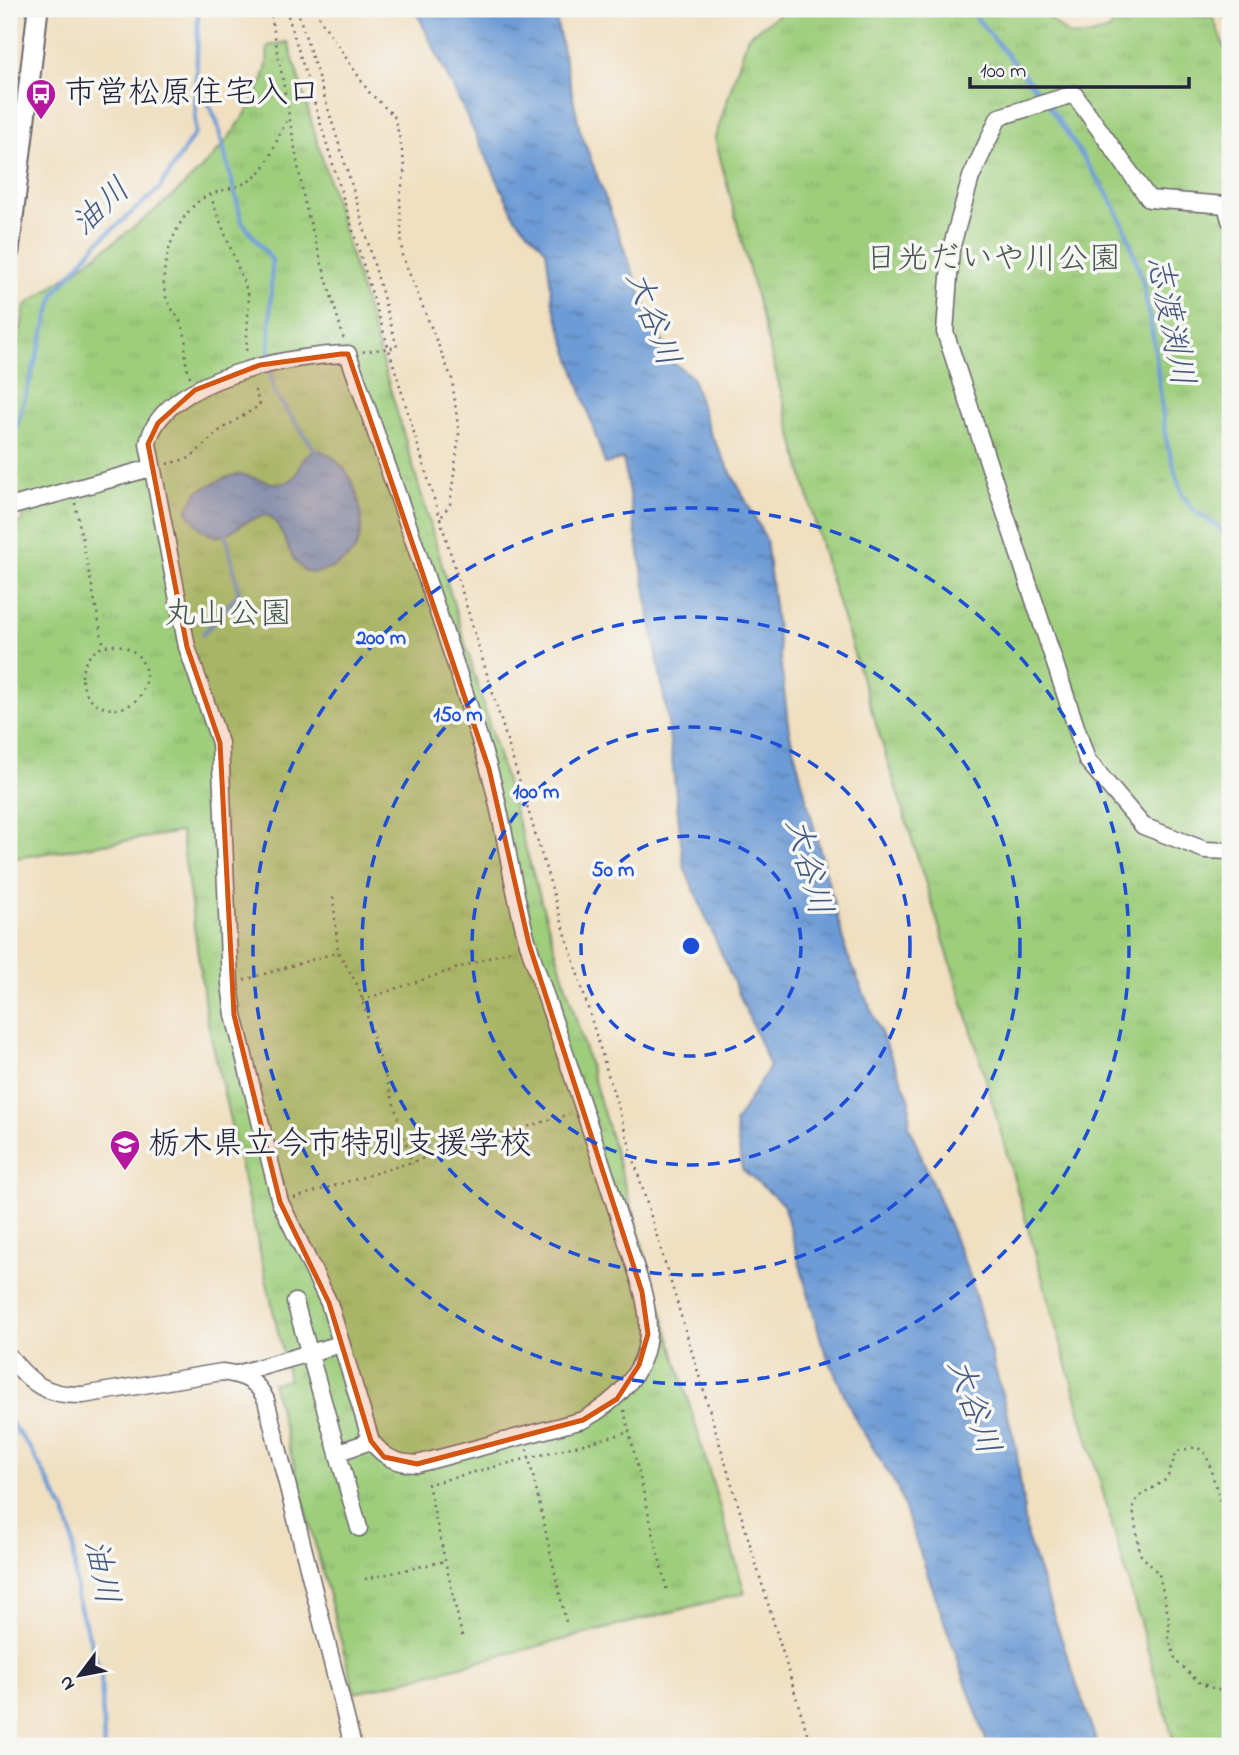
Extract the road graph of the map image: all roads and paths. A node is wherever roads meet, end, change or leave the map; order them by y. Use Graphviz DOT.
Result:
graph roads {
  1 [pos="38,9"];
  2 [pos="270,9"];
  3 [pos="286,9"];
  4 [pos="297,9"];
  5 [pos="317,9"];
  6 [pos="1048,9"];
  7 [pos="1054,14"];
  8 [pos="288,120"];
  9 [pos="210,195"];
  10 [pos="1230,220"];
  11 [pos="9,251"];
  12 [pos="391,348"];
  13 [pos="348,354"];
  14 [pos="262,365"];
  15 [pos="195,390"];
  16 [pos="150,461"];
  17 [pos="75,503"];
  18 [pos="9,507"];
  19 [pos="440,519"];
  20 [pos="104,647"];
  21 [pos="1230,851"];
  22 [pos="333,897"];
  23 [pos="528,944"];
  24 [pos="338,951"];
  25 [pos="230,984"];
  26 [pos="362,1000"];
  27 [pos="583,1110"];
  28 [pos="412,1164"];
  29 [pos="280,1202"];
  30 [pos="295,1302"];
  31 [pos="341,1343"];
  32 [pos="315,1351"];
  33 [pos="9,1356"];
  34 [pos="237,1374"];
  35 [pos="617,1399"];
  36 [pos="630,1432"];
  37 [pos="524,1436"];
  38 [pos="371,1441"];
  39 [pos="339,1452"];
  40 [pos="530,1458"];
  41 [pos="359,1528"];
  42 [pos="1230,1534"];
  43 [pos="445,1560"];
  44 [pos="365,1579"];
  45 [pos="667,1591"];
  46 [pos="566,1622"];
  47 [pos="462,1636"];
  48 [pos="1230,1688"];
  49 [pos="353,1746"];
  50 [pos="811,1746"];
  1 -- 11 [label="main road"];
  2 -- 8 [label="path"];
  3 -- 12 [label="path"];
  4 -- 12 [label="path"];
  5 -- 19 [label="path"];
  6 -- 7 [label="path"];
  8 -- 9 [label="path"];
  8 -- 13 [label="path"];
  9 -- 14 [label="path"];
  9 -- 15 [label="path"];
  10 -- 21 [label="street"];
  12 -- 13 [label="path"];
  12 -- 19 [label="path"];
  13 -- 14 [label="street"];
  13 -- 23 [label="street"];
  14 -- 15 [label="street"];
  14 -- 16 [label="path"];
  15 -- 16 [label="street"];
  16 -- 18 [label="street"];
  16 -- 25 [label="street"];
  17 -- 20 [label="path"];
  19 -- 50 [label="path"];
  20 -- 20 [label="path"];
  22 -- 24 [label="path"];
  23 -- 26 [label="path"];
  23 -- 27 [label="street"];
  24 -- 25 [label="path"];
  24 -- 26 [label="path"];
  25 -- 29 [label="street"];
  26 -- 28 [label="path"];
  27 -- 28 [label="path"];
  27 -- 35 [label="street"];
  28 -- 29 [label="path"];
  29 -- 31 [label="street"];
  30 -- 32 [label="street"];
  31 -- 32 [label="street"];
  31 -- 38 [label="street"];
  32 -- 34 [label="street"];
  32 -- 39 [label="street"];
  33 -- 34 [label="street"];
  34 -- 49 [label="street"];
  35 -- 36 [label="path"];
  35 -- 37 [label="street"];
  36 -- 40 [label="path"];
  36 -- 45 [label="path"];
  37 -- 38 [label="street"];
  37 -- 40 [label="path"];
  38 -- 39 [label="street"];
  39 -- 41 [label="street"];
  40 -- 43 [label="path"];
  40 -- 46 [label="path"];
  42 -- 48 [label="path"];
  43 -- 44 [label="path"];
  43 -- 47 [label="path"];
}
